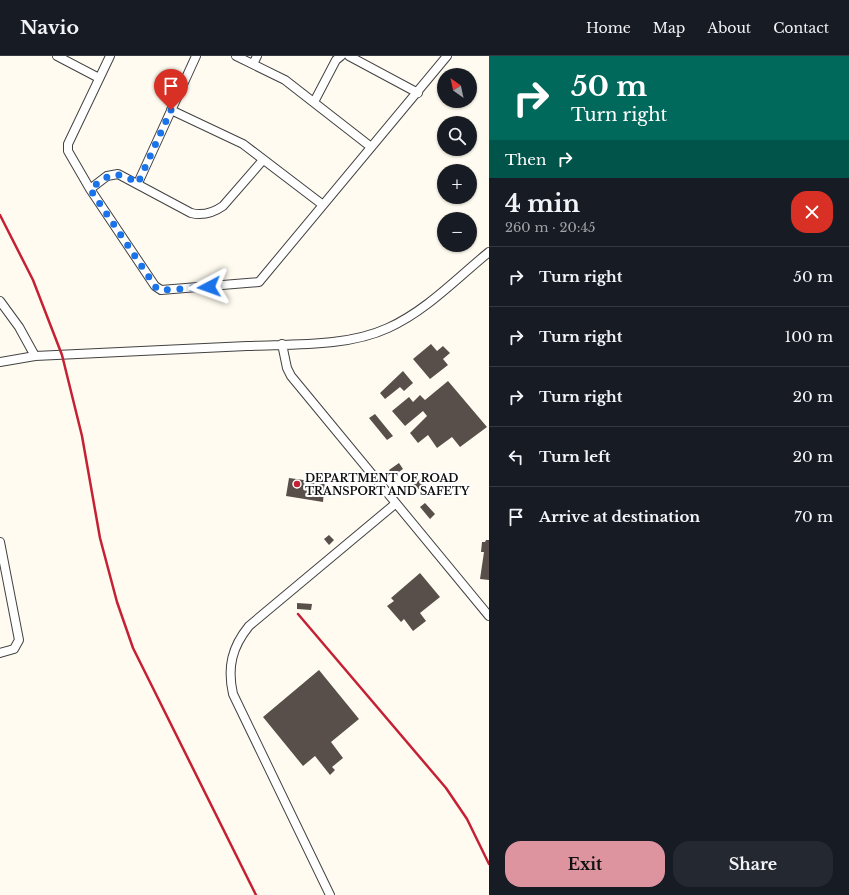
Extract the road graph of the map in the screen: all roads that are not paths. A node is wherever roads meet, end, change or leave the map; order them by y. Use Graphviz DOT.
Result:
graph roads {
  1 [pos="57,56"];
  2 [pos="110,56"];
  3 [pos="196,56"];
  4 [pos="236,56"];
  5 [pos="341,56"];
  6 [pos="350,56"];
  7 [pos="447,56"];
  8 [pos="255,60"];
  9 [pos="99,78"];
  10 [pos="418,92"];
  11 [pos="314,102"];
  12 [pos="171,110"];
  13 [pos="370,147"];
  14 [pos="263,160"];
  15 [pos="138,183"];
  16 [pos="90,189"];
  17 [pos="324,205"];
  18 [pos="489,252"];
  19 [pos="0,301"];
  20 [pos="282,344"];
  21 [pos="35,356"];
  22 [pos="0,362"];
  23 [pos="395,504"];
  24 [pos="0,542"];
  25 [pos="488,612"];
  26 [pos="0,653"];
  27 [pos="330,895"];
  1 -- 9 [label="street"];
  2 -- 9 [label="street"];
  3 -- 12 [label="street"];
  4 -- 8 [label="street"];
  5 -- 11 [label="street"];
  6 -- 10 [label="street"];
  7 -- 10 [label="street"];
  8 -- 11 [label="street"];
  9 -- 16 [label="street"];
  10 -- 13 [label="street"];
  11 -- 13 [label="street"];
  12 -- 14 [label="street"];
  12 -- 15 [label="street"];
  13 -- 17 [label="street"];
  14 -- 15 [label="street"];
  14 -- 17 [label="street"];
  15 -- 16 [label="street"];
  16 -- 17 [label="street"];
  18 -- 20 [label="street"];
  19 -- 21 [label="street"];
  20 -- 21 [label="street"];
  20 -- 23 [label="street"];
  21 -- 22 [label="street"];
  23 -- 25 [label="street"];
  23 -- 27 [label="street"];
  24 -- 26 [label="street"];
}
